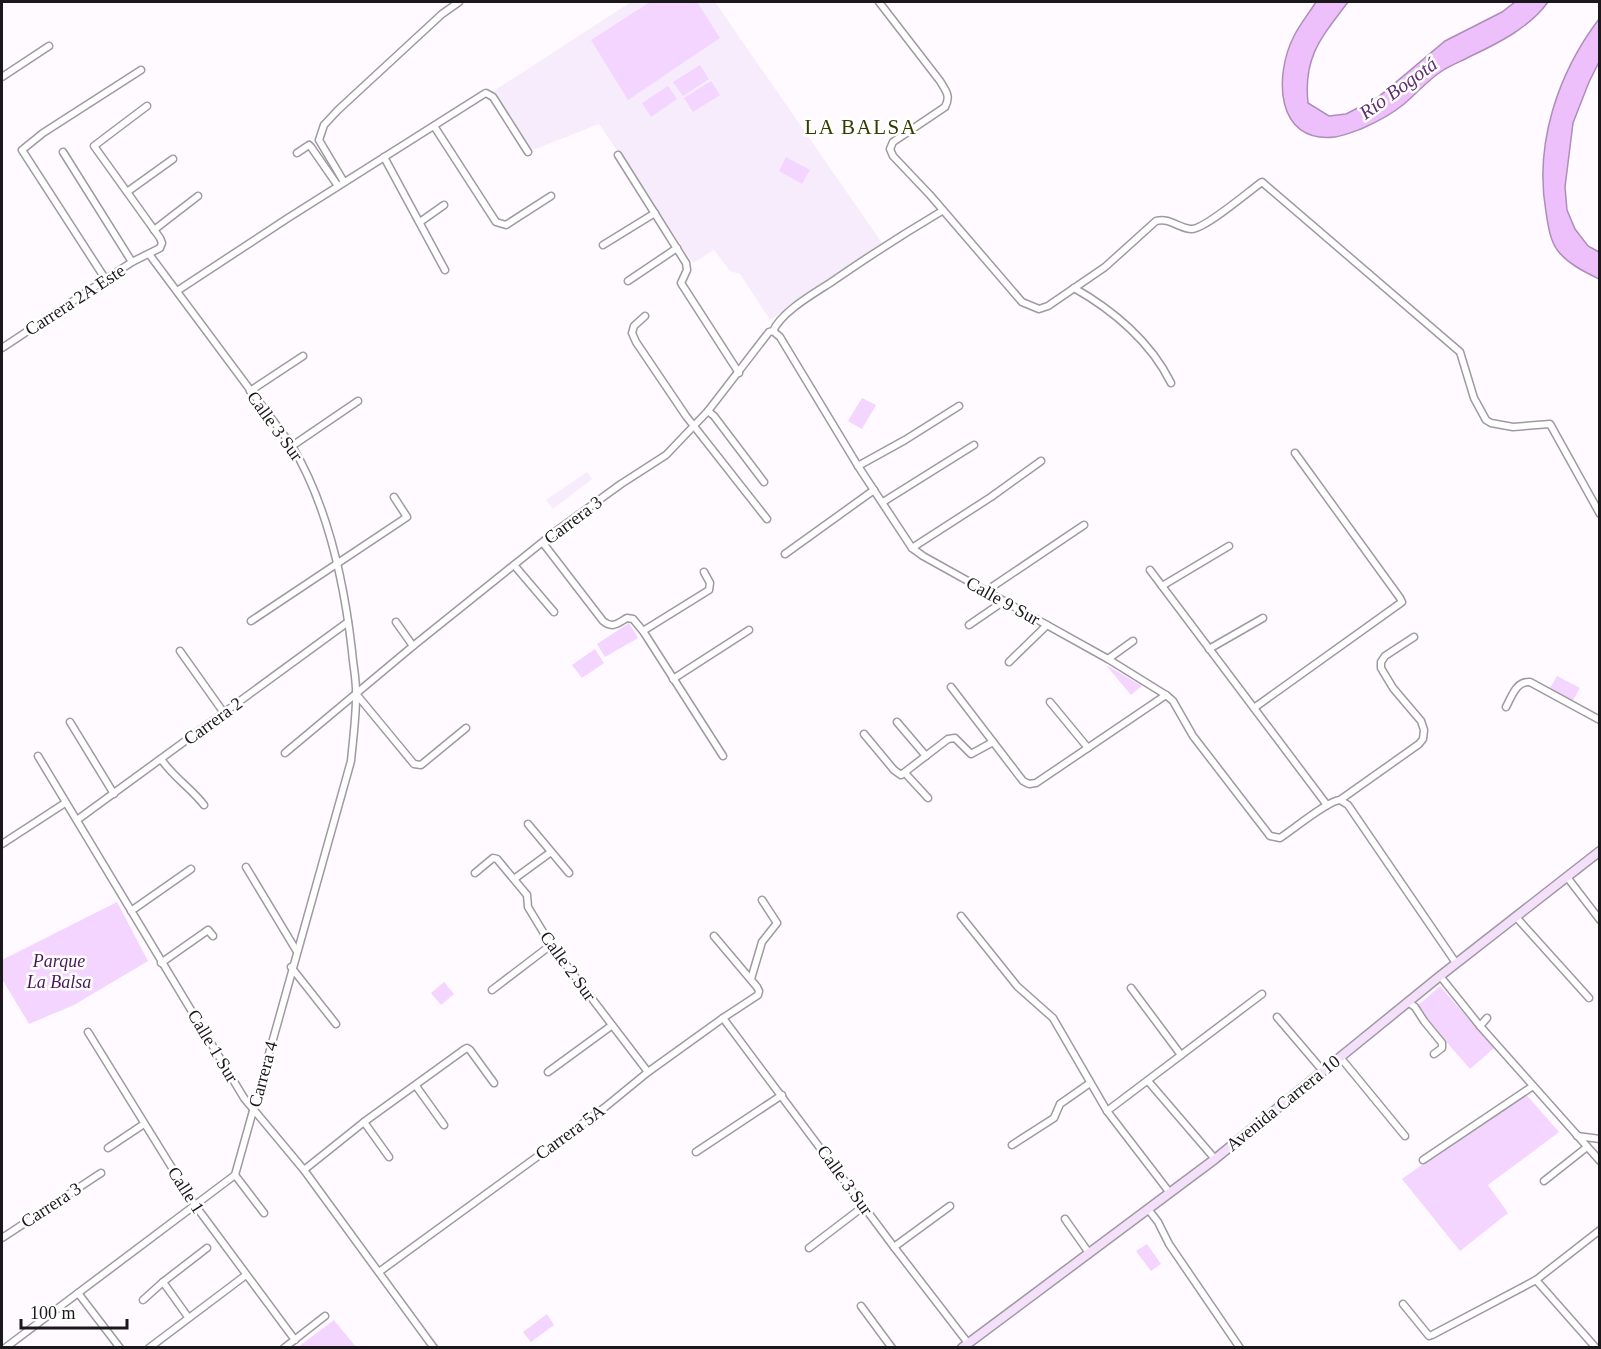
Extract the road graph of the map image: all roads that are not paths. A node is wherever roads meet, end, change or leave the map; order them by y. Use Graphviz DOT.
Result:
graph roads {
  1 [pos="459,2"];
  2 [pos="879,2"];
  3 [pos="49,46"];
  4 [pos="141,70"];
  5 [pos="2,77"];
  6 [pos="147,106"];
  7 [pos="434,126"];
  8 [pos="63,152"];
  9 [pos="528,152"];
  10 [pos="297,153"];
  11 [pos="618,155"];
  12 [pos="384,157"];
  13 [pos="174,159"];
  14 [pos="341,184"];
  15 [pos="127,192"];
  16 [pos="198,196"];
  17 [pos="550,196"];
  18 [pos="444,205"];
  19 [pos="942,211"];
  20 [pos="655,213"];
  21 [pos="420,222"];
  22 [pos="154,230"];
  23 [pos="603,245"];
  24 [pos="677,248"];
  25 [pos="149,254"];
  26 [pos="132,262"];
  27 [pos="445,270"];
  28 [pos="106,280"];
  29 [pos="628,281"];
  30 [pos="1074,288"];
  31 [pos="177,291"];
  32 [pos="645,316"];
  33 [pos="773,331"];
  34 [pos="2,348"];
  35 [pos="303,356"];
  36 [pos="739,373"];
  37 [pos="1171,383"];
  38 [pos="250,391"];
  39 [pos="358,402"];
  40 [pos="959,406"];
  41 [pos="708,411"];
  42 [pos="694,426"];
  43 [pos="292,446"];
  44 [pos="975,446"];
  45 [pos="1295,453"];
  46 [pos="1041,461"];
  47 [pos="858,466"];
  48 [pos="764,482"];
  49 [pos="874,490"];
  50 [pos="394,497"];
  51 [pos="883,502"];
  52 [pos="1599,514"];
  53 [pos="767,519"];
  54 [pos="1084,525"];
  55 [pos="543,543"];
  56 [pos="1229,546"];
  57 [pos="912,548"];
  58 [pos="785,554"];
  59 [pos="336,563"];
  60 [pos="514,565"];
  61 [pos="1150,570"];
  62 [pos="704,572"];
  63 [pos="1162,586"];
  64 [pos="986,591"];
  65 [pos="1004,601"];
  66 [pos="554,612"];
  67 [pos="1263,618"];
  68 [pos="251,621"];
  69 [pos="348,622"];
  70 [pos="396,622"];
  71 [pos="1047,625"];
  72 [pos="969,626"];
  73 [pos="749,630"];
  74 [pos="644,632"];
  75 [pos="1414,637"];
  76 [pos="1133,641"];
  77 [pos="413,646"];
  78 [pos="1209,650"];
  79 [pos="180,651"];
  80 [pos="1108,659"];
  81 [pos="1009,662"];
  82 [pos="673,679"];
  83 [pos="951,687"];
  84 [pos="357,694"];
  85 [pos="1166,695"];
  86 [pos="1050,702"];
  87 [pos="1506,707"];
  88 [pos="1254,708"];
  89 [pos="224,713"];
  90 [pos="1599,720"];
  91 [pos="70,722"];
  92 [pos="897,722"];
  93 [pos="466,728"];
  94 [pos="864,734"];
  95 [pos="993,742"];
  96 [pos="1088,748"];
  97 [pos="285,753"];
  98 [pos="38,756"];
  99 [pos="723,756"];
  100 [pos="926,756"];
  101 [pos="161,759"];
  102 [pos="905,773"];
  103 [pos="114,794"];
  104 [pos="928,798"];
  105 [pos="1340,800"];
  106 [pos="65,803"];
  107 [pos="204,805"];
  108 [pos="1327,805"];
  109 [pos="77,820"];
  110 [pos="528,824"];
  111 [pos="2,844"];
  112 [pos="1599,851"];
  113 [pos="551,852"];
  114 [pos="246,867"];
  115 [pos="191,869"];
  116 [pos="475,873"];
  117 [pos="569,873"];
  118 [pos="1567,877"];
  119 [pos="514,879"];
  120 [pos="762,900"];
  121 [pos="131,911"];
  122 [pos="961,916"];
  123 [pos="1516,917"];
  124 [pos="1599,920"];
  125 [pos="213,936"];
  126 [pos="714,936"];
  127 [pos="551,945"];
  128 [pos="296,951"];
  129 [pos="161,963"];
  130 [pos="1456,963"];
  131 [pos="291,967"];
  132 [pos="1440,976"];
  133 [pos="751,979"];
  134 [pos="1131,988"];
  135 [pos="492,990"];
  136 [pos="1262,994"];
  137 [pos="1589,998"];
  138 [pos="1408,1002"];
  139 [pos="1277,1017"];
  140 [pos="723,1018"];
  141 [pos="1487,1018"];
  142 [pos="336,1024"];
  143 [pos="611,1026"];
  144 [pos="1480,1026"];
  145 [pos="88,1032"];
  146 [pos="1434,1054"];
  147 [pos="1181,1055"];
  148 [pos="1340,1057"];
  149 [pos="1323,1071"];
  150 [pos="548,1072"];
  151 [pos="648,1072"];
  152 [pos="1148,1081"];
  153 [pos="494,1083"];
  154 [pos="1090,1083"];
  155 [pos="416,1086"];
  156 [pos="1533,1086"];
  157 [pos="782,1095"];
  158 [pos="254,1107"];
  159 [pos="1107,1111"];
  160 [pos="364,1122"];
  161 [pos="144,1124"];
  162 [pos="444,1125"];
  163 [pos="1405,1136"];
  164 [pos="1577,1136"];
  165 [pos="1599,1139"];
  166 [pos="1012,1145"];
  167 [pos="1587,1147"];
  168 [pos="108,1148"];
  169 [pos="696,1152"];
  170 [pos="389,1157"];
  171 [pos="1215,1159"];
  172 [pos="1423,1160"];
  173 [pos="1599,1161"];
  174 [pos="304,1170"];
  175 [pos="100,1173"];
  176 [pos="235,1175"];
  177 [pos="1544,1181"];
  178 [pos="1170,1193"];
  179 [pos="195,1205"];
  180 [pos="864,1206"];
  181 [pos="950,1206"];
  182 [pos="1148,1209"];
  183 [pos="264,1213"];
  184 [pos="1065,1219"];
  185 [pos="1599,1230"];
  186 [pos="2,1238"];
  187 [pos="894,1247"];
  188 [pos="207,1248"];
  189 [pos="809,1248"];
  190 [pos="1089,1253"];
  191 [pos="379,1272"];
  192 [pos="246,1275"];
  193 [pos="1536,1280"];
  194 [pos="163,1282"];
  195 [pos="78,1293"];
  196 [pos="143,1300"];
  197 [pos="1403,1304"];
  198 [pos="861,1306"];
  199 [pos="325,1316"];
  200 [pos="188,1317"];
  201 [pos="294,1340"];
  202 [pos="965,1345"];
  203 [pos="5,1347"];
  204 [pos="120,1347"];
  205 [pos="149,1347"];
  206 [pos="284,1347"];
  207 [pos="434,1347"];
  208 [pos="892,1347"];
  209 [pos="1240,1347"];
  210 [pos="1596,1347"];
  1 -- 14 [label="street"];
  2 -- 19 [label="street"];
  3 -- 5 [label="street"];
  4 -- 28 [label="street"];
  6 -- 15 [label="street"];
  7 -- 9 [label="street"];
  7 -- 12 [label="street"];
  7 -- 17 [label="street"];
  8 -- 26 [label="street"];
  10 -- 14 [label="street"];
  11 -- 20 [label="street"];
  12 -- 14 [label="street"];
  12 -- 21 [label="street"];
  13 -- 15 [label="street"];
  14 -- 31 [label="street"];
  15 -- 22 [label="street"];
  16 -- 22 [label="street"];
  18 -- 21 [label="street"];
  19 -- 30 [label="street"];
  19 -- 33 [label="street, Carrera 3"];
  20 -- 23 [label="street"];
  20 -- 24 [label="street"];
  21 -- 27 [label="street"];
  22 -- 25 [label="street"];
  24 -- 29 [label="street"];
  24 -- 36 [label="street"];
  25 -- 26 [label="street, Carrera 2A Este"];
  25 -- 31 [label="street, Calle 3 Sur"];
  26 -- 28 [label="street, Carrera 2A Este"];
  28 -- 34 [label="street, Carrera 2A Este"];
  30 -- 37 [label="street"];
  30 -- 52 [label="street"];
  31 -- 38 [label="street, Calle 3 Sur"];
  32 -- 42 [label="street"];
  33 -- 36 [label="street, Carrera 3"];
  33 -- 47 [label="street, Calle 9 Sur"];
  35 -- 38 [label="street"];
  36 -- 41 [label="street, Carrera 3"];
  38 -- 43 [label="street, Calle 3 Sur"];
  39 -- 43 [label="street"];
  40 -- 47 [label="street"];
  41 -- 42 [label="street, Carrera 3"];
  41 -- 48 [label="street"];
  42 -- 53 [label="street"];
  42 -- 55 [label="street, Carrera 3"];
  43 -- 59 [label="street, Calle 3 Sur"];
  44 -- 51 [label="street"];
  45 -- 88 [label="street"];
  46 -- 57 [label="street"];
  47 -- 49 [label="street, Calle 9 Sur"];
  49 -- 51 [label="street, Calle 9 Sur"];
  49 -- 58 [label="street"];
  50 -- 59 [label="street"];
  51 -- 57 [label="street, Calle 9 Sur"];
  54 -- 64 [label="street"];
  55 -- 60 [label="street, Carrera 3"];
  55 -- 74 [label="street"];
  56 -- 63 [label="street"];
  57 -- 64 [label="street, Calle 9 Sur"];
  59 -- 68 [label="street"];
  59 -- 69 [label="street, Calle 3 Sur"];
  60 -- 66 [label="street"];
  60 -- 77 [label="street, Carrera 3"];
  61 -- 63 [label="street"];
  62 -- 74 [label="street"];
  63 -- 78 [label="street"];
  64 -- 65 [label="street, Calle 9 Sur"];
  65 -- 71 [label="street, Calle 9 Sur"];
  65 -- 72 [label="street"];
  67 -- 78 [label="street"];
  69 -- 84 [label="street, Calle 3 Sur"];
  69 -- 89 [label="street, Carrera 2"];
  70 -- 77 [label="street"];
  71 -- 80 [label="street, Calle 9 Sur"];
  71 -- 81 [label="street"];
  73 -- 82 [label="street"];
  74 -- 82 [label="street"];
  75 -- 105 [label="street"];
  76 -- 80 [label="street"];
  77 -- 84 [label="street, Carrera 3"];
  78 -- 88 [label="street"];
  79 -- 89 [label="street"];
  80 -- 85 [label="street, Calle 9 Sur"];
  82 -- 99 [label="street"];
  83 -- 95 [label="street"];
  84 -- 93 [label="street"];
  84 -- 97 [label="street, Carrera 3"];
  84 -- 128 [label="street, Carrera 4"];
  85 -- 96 [label="street"];
  85 -- 108 [label="street, Calle 9 Sur"];
  86 -- 96 [label="street"];
  87 -- 90 [label="street"];
  88 -- 108 [label="street"];
  89 -- 101 [label="street, Carrera 2"];
  91 -- 103 [label="street"];
  92 -- 100 [label="street"];
  94 -- 102 [label="street"];
  95 -- 96 [label="street"];
  95 -- 100 [label="street"];
  98 -- 106 [label="street, Calle 1 Sur"];
  100 -- 102 [label="street"];
  101 -- 103 [label="street, Carrera 2"];
  101 -- 107 [label="street"];
  102 -- 104 [label="street"];
  103 -- 109 [label="street, Carrera 2"];
  105 -- 108 [label="street"];
  105 -- 130 [label="street"];
  106 -- 109 [label="street, Calle 1 Sur"];
  106 -- 111 [label="street"];
  109 -- 121 [label="street, Calle 1 Sur"];
  110 -- 113 [label="street"];
  112 -- 118 [label="street, Avenida Carrera 10"];
  113 -- 117 [label="street"];
  113 -- 119 [label="street"];
  114 -- 128 [label="street"];
  115 -- 121 [label="street"];
  116 -- 119 [label="street, Calle 2 Sur"];
  118 -- 123 [label="street, Avenida Carrera 10"];
  118 -- 124 [label="street"];
  119 -- 127 [label="street, Calle 2 Sur"];
  120 -- 133 [label="street"];
  121 -- 129 [label="street, Calle 1 Sur"];
  122 -- 154 [label="street"];
  123 -- 130 [label="street, Avenida Carrera 10"];
  123 -- 137 [label="street"];
  125 -- 129 [label="street"];
  126 -- 133 [label="street"];
  127 -- 135 [label="street"];
  127 -- 143 [label="street, Calle 2 Sur"];
  128 -- 131 [label="street, Carrera 4"];
  129 -- 158 [label="street, Calle 1 Sur"];
  130 -- 132 [label="street, Avenida Carrera 10"];
  131 -- 142 [label="street"];
  131 -- 158 [label="street, Carrera 4"];
  132 -- 138 [label="street, Avenida Carrera 10"];
  132 -- 144 [label="street"];
  133 -- 140 [label="street, Carrera 5A"];
  134 -- 147 [label="street"];
  136 -- 147 [label="street"];
  138 -- 146 [label="street"];
  138 -- 148 [label="street, Avenida Carrera 10"];
  139 -- 149 [label="street"];
  140 -- 151 [label="street, Carrera 5A"];
  140 -- 157 [label="street, Calle 3 Sur"];
  141 -- 144 [label="street"];
  143 -- 150 [label="street"];
  143 -- 151 [label="street, Calle 2 Sur"];
  144 -- 156 [label="street"];
  145 -- 161 [label="street, Calle 1"];
  147 -- 152 [label="street"];
  148 -- 149 [label="street, Avenida Carrera 10"];
  148 -- 163 [label="street"];
  149 -- 171 [label="street, Avenida Carrera 10"];
  151 -- 191 [label="street, Carrera 5A"];
  152 -- 159 [label="street"];
  152 -- 171 [label="street"];
  153 -- 155 [label="street"];
  154 -- 159 [label="street"];
  154 -- 166 [label="street"];
  155 -- 160 [label="street"];
  155 -- 162 [label="street"];
  156 -- 164 [label="street"];
  156 -- 172 [label="street"];
  157 -- 169 [label="street"];
  157 -- 180 [label="street, Calle 3 Sur"];
  158 -- 174 [label="street, Calle 1 Sur"];
  158 -- 176 [label="street, Carrera 4"];
  159 -- 178 [label="street"];
  160 -- 170 [label="street"];
  160 -- 174 [label="street"];
  161 -- 168 [label="street"];
  161 -- 179 [label="street, Calle 1"];
  164 -- 165 [label="street"];
  164 -- 167 [label="street"];
  167 -- 173 [label="street"];
  167 -- 177 [label="street"];
  171 -- 178 [label="street, Avenida Carrera 10"];
  174 -- 191 [label="street, Calle 1 Sur"];
  175 -- 186 [label="street, Carrera 3"];
  176 -- 179 [label="street"];
  176 -- 183 [label="street"];
  178 -- 182 [label="street, Avenida Carrera 10"];
  179 -- 192 [label="street, Calle 1"];
  179 -- 195 [label="street"];
  180 -- 187 [label="street, Calle 3 Sur"];
  180 -- 189 [label="street"];
  181 -- 187 [label="street"];
  182 -- 190 [label="street, Avenida Carrera 10"];
  182 -- 209 [label="street"];
  184 -- 190 [label="street"];
  185 -- 193 [label="street"];
  187 -- 202 [label="street, Calle 3 Sur"];
  188 -- 194 [label="street"];
  190 -- 202 [label="street, Avenida Carrera 10"];
  191 -- 207 [label="street, Calle 1 Sur"];
  192 -- 200 [label="street"];
  192 -- 201 [label="street, Calle 1"];
  193 -- 197 [label="street"];
  193 -- 210 [label="street"];
  194 -- 196 [label="street"];
  194 -- 200 [label="street"];
  195 -- 203 [label="street"];
  195 -- 204 [label="street"];
  198 -- 208 [label="street"];
  199 -- 201 [label="street"];
  200 -- 205 [label="street"];
  201 -- 206 [label="street"];
}
